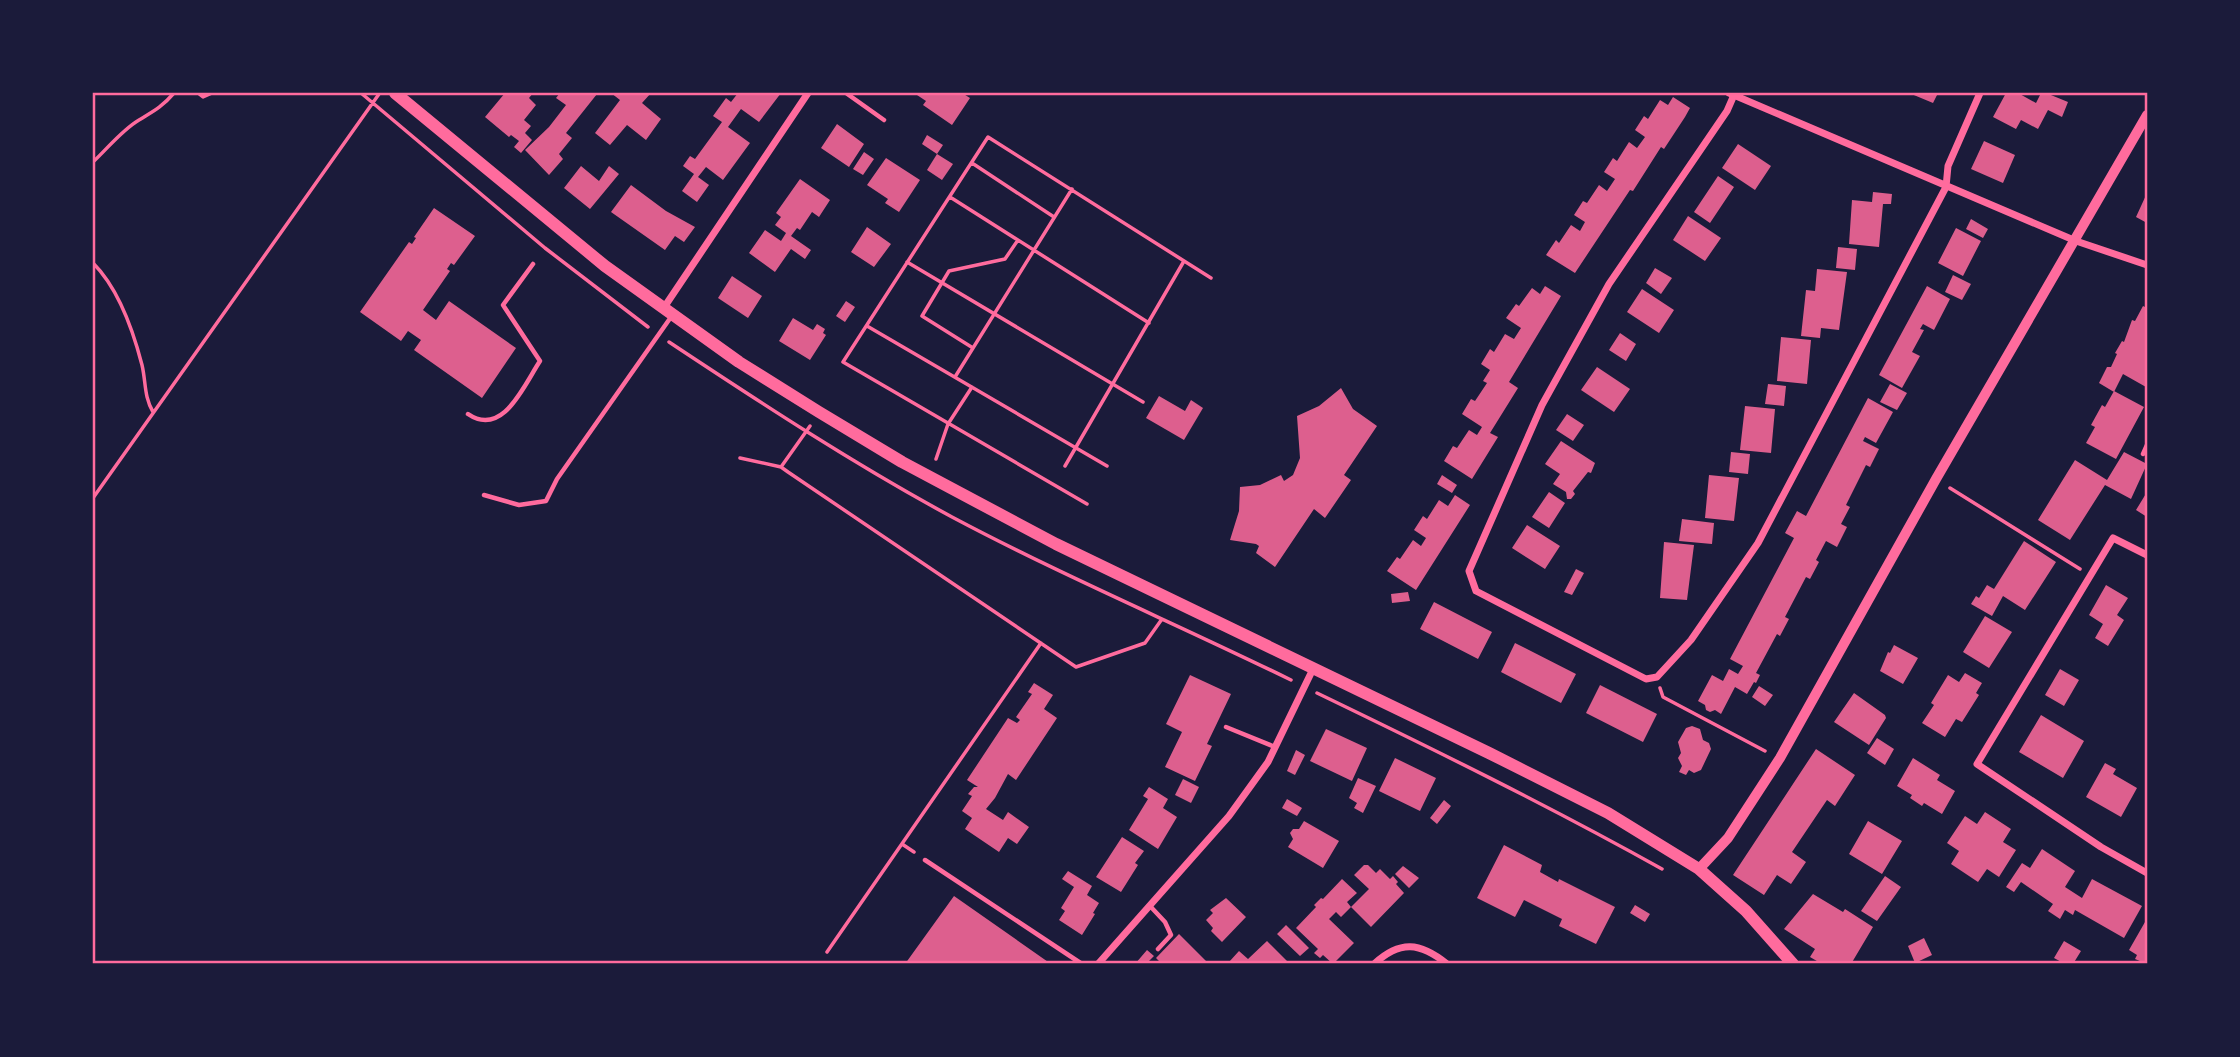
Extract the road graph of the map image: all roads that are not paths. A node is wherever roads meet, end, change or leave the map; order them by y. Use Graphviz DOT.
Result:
graph roads {
  1 [pos="395,93"];
  2 [pos="808,93"];
  3 [pos="846,93"];
  4 [pos="1980,93"];
  5 [pos="1731,94"];
  6 [pos="2147,116"];
  7 [pos="884,120"];
  8 [pos="1946,187"];
  9 [pos="2076,241"];
  10 [pos="533,264"];
  11 [pos="2147,265"];
  12 [pos="667,312"];
  13 [pos="467,414"];
  14 [pos="2147,445"];
  15 [pos="2143,454"];
  16 [pos="484,495"];
  17 [pos="2147,555"];
  18 [pos="1312,669"];
  19 [pos="1226,727"];
  20 [pos="1275,747"];
  21 [pos="925,860"];
  22 [pos="1699,869"];
  23 [pos="2147,873"];
  24 [pos="1150,905"];
  25 [pos="1158,949"];
  26 [pos="1082,964"];
  27 [pos="1098,964"];
  28 [pos="1374,964"];
  29 [pos="1447,964"];
  30 [pos="1793,964"];
  1 -- 12 [label="main road"];
  2 -- 12 [label="street"];
  3 -- 7 [label="lane"];
  4 -- 8 [label="street"];
  5 -- 8 [label="street"];
  5 -- 8 [label="street"];
  6 -- 9 [label="street"];
  8 -- 9 [label="street"];
  9 -- 11 [label="street"];
  9 -- 22 [label="street"];
  10 -- 13 [label="lane"];
  12 -- 16 [label="lane"];
  12 -- 18 [label="main road"];
  14 -- 15 [label="lane"];
  17 -- 23 [label="street"];
  18 -- 20 [label="street"];
  18 -- 22 [label="main road"];
  19 -- 20 [label="lane"];
  20 -- 24 [label="street"];
  21 -- 26 [label="lane"];
  22 -- 30 [label="main road"];
  24 -- 25 [label="lane"];
  24 -- 27 [label="street"];
  28 -- 29 [label="street"];
}
